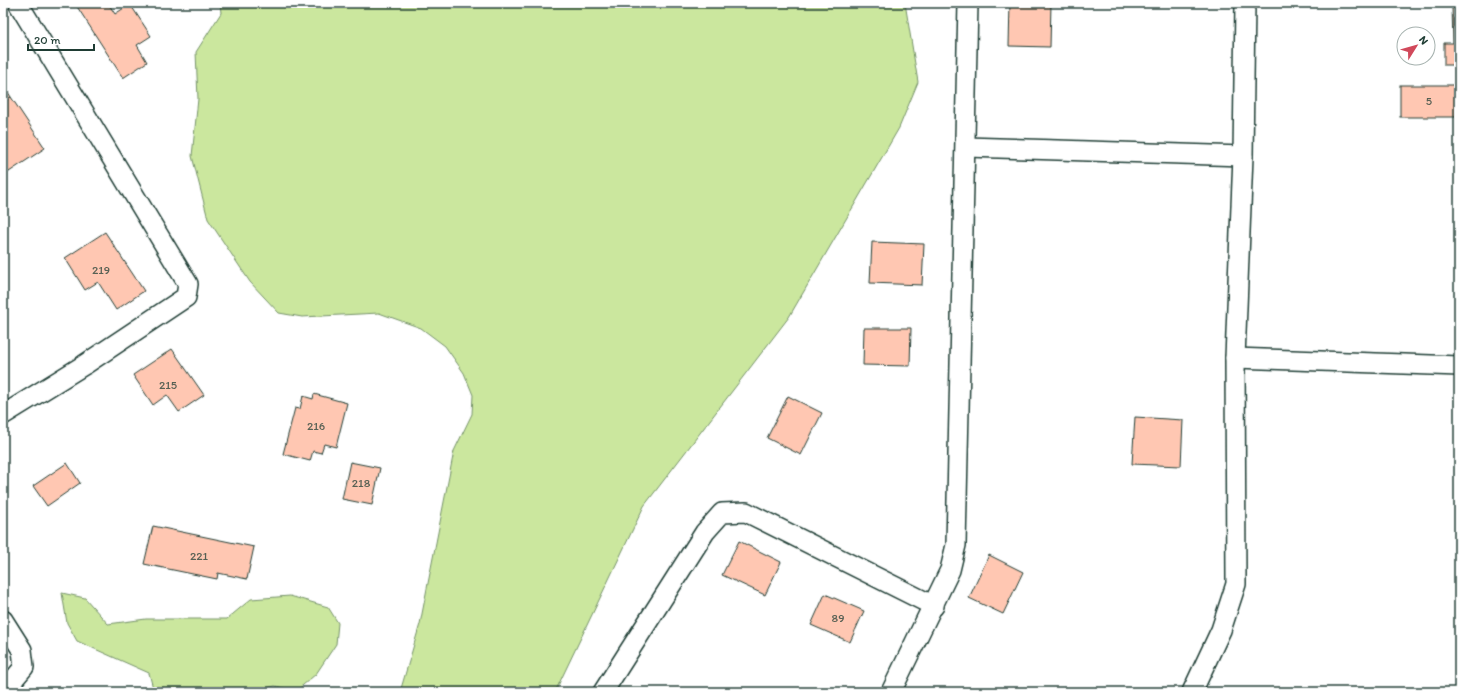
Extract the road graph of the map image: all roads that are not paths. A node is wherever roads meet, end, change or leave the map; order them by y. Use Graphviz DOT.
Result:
graph roads {
  1 [pos="18,3"];
  2 [pos="968,3"];
  3 [pos="1245,3"];
  4 [pos="966,147"];
  5 [pos="1243,156"];
  6 [pos="1235,358"];
  7 [pos="1459,366"];
  8 [pos="3,415"];
  9 [pos="934,606"];
  10 [pos="3,620"];
  11 [pos="3,692"];
  12 [pos="603,692"];
  13 [pos="891,692"];
  14 [pos="1192,692"];
  1 -- 8 [label="street"];
  2 -- 4 [label="street"];
  3 -- 5 [label="street"];
  4 -- 5 [label="street"];
  4 -- 9 [label="street"];
  5 -- 6 [label="street"];
  6 -- 7 [label="street"];
  6 -- 14 [label="street"];
  9 -- 12 [label="street"];
  9 -- 13 [label="street"];
  10 -- 11 [label="street"];
}
